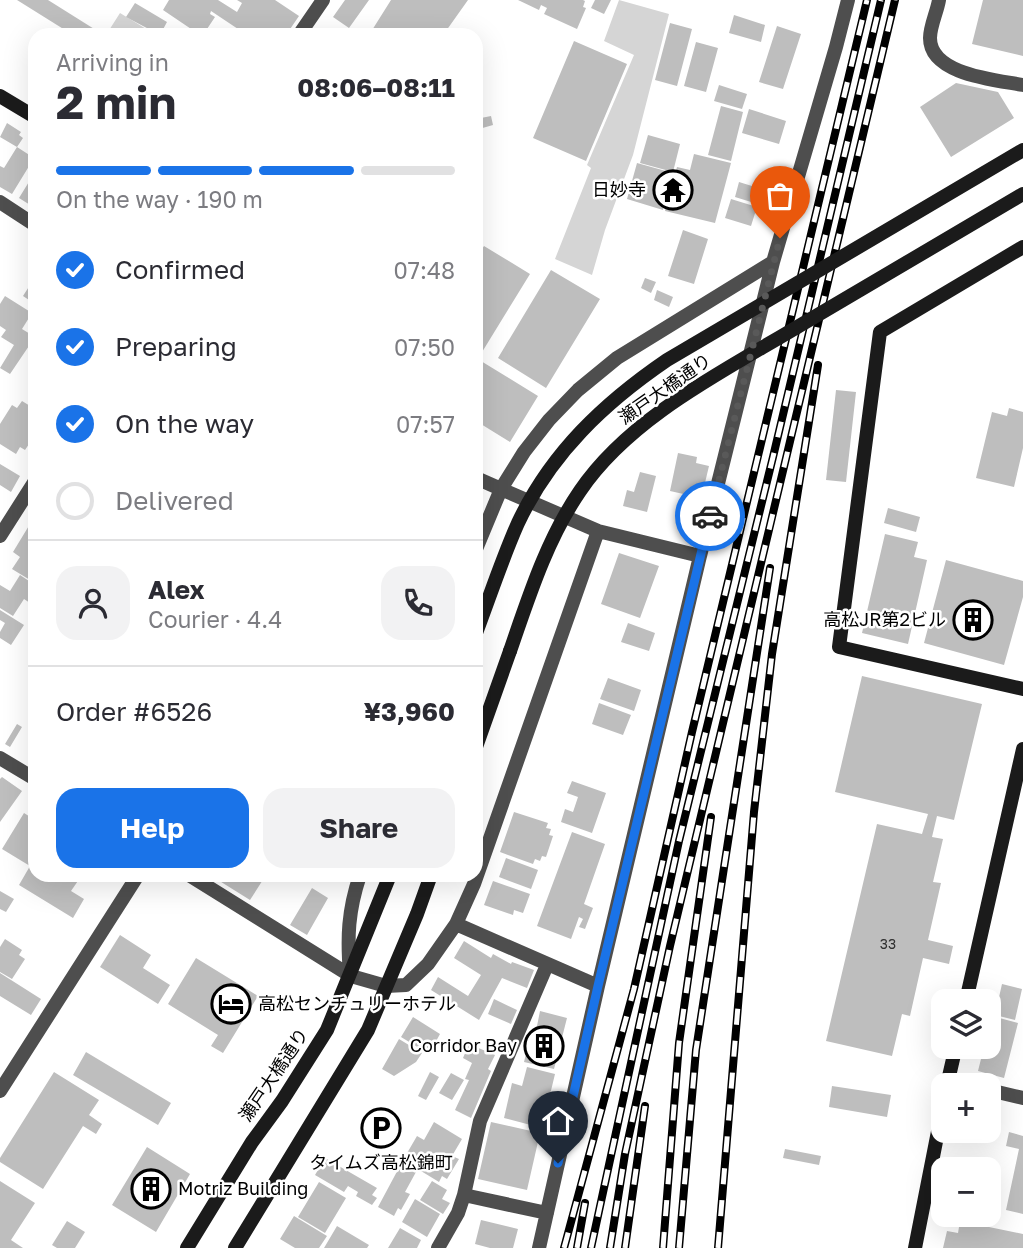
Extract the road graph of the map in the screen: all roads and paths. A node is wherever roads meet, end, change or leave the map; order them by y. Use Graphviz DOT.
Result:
graph roads {
  1 [pos="323,0"];
  2 [pos="848,0"];
  3 [pos="939,0"];
  4 [pos="304,28"];
  5 [pos="1023,85"];
  6 [pos="0,96"];
  7 [pos="28,113"];
  8 [pos="1023,150"];
  9 [pos="1023,194"];
  10 [pos="0,202"];
  11 [pos="28,220"];
  12 [pos="1023,247"];
  13 [pos="773,262"];
  14 [pos="483,481"];
  15 [pos="501,489"];
  16 [pos="28,492"];
  17 [pos="598,531"];
  18 [pos="483,532"];
  19 [pos="0,536"];
  20 [pos="700,556"];
  21 [pos="483,615"];
  22 [pos="1023,689"];
  23 [pos="483,727"];
  24 [pos="1023,749"];
  25 [pos="0,758"];
  26 [pos="28,775"];
  27 [pos="483,858"];
  28 [pos="134,882"];
  29 [pos="200,882"];
  30 [pos="358,882"];
  31 [pos="387,882"];
  32 [pos="428,882"];
  33 [pos="475,882"];
  34 [pos="456,924"];
  35 [pos="547,965"];
  36 [pos="351,976"];
  37 [pos="386,986"];
  38 [pos="598,986"];
  39 [pos="969,989"];
  40 [pos="0,1091"];
  41 [pos="1001,1093"];
  42 [pos="1023,1098"];
  43 [pos="936,1143"];
  44 [pos="464,1195"];
  45 [pos="547,1213"];
  46 [pos="187,1248"];
  47 [pos="235,1248"];
  48 [pos="439,1248"];
  49 [pos="539,1248"];
  50 [pos="915,1248"];
  1 -- 4 [label="street"];
  2 -- 13 [label="street"];
  3 -- 5 [label="street"];
  6 -- 7 [label="street"];
  8 -- 21 [label="street, 瀬戸大橋通り, bridge"];
  9 -- 23 [label="street, 瀬戸大橋通り, bridge"];
  10 -- 11 [label="street"];
  12 -- 22 [label="street"];
  13 -- 15 [label="street"];
  13 -- 20 [label="street"];
  14 -- 15 [label="street"];
  15 -- 17 [label="street"];
  15 -- 18 [label="street"];
  16 -- 19 [label="street"];
  17 -- 20 [label="street"];
  17 -- 27 [label="street"];
  20 -- 38 [label="street"];
  24 -- 39 [label="street"];
  25 -- 26 [label="street"];
  28 -- 40 [label="street"];
  29 -- 36 [label="street"];
  30 -- 36 [label="street"];
  31 -- 36 [label="street, 瀬戸大橋通り"];
  32 -- 37 [label="street"];
  33 -- 34 [label="street"];
  34 -- 35 [label="street"];
  34 -- 37 [label="street"];
  35 -- 38 [label="street"];
  35 -- 44 [label="street"];
  36 -- 37 [label="street"];
  36 -- 46 [label="street, 瀬戸大橋通り"];
  37 -- 47 [label="street"];
  38 -- 45 [label="street"];
  41 -- 42 [label="street"];
  43 -- 50 [label="street"];
  44 -- 45 [label="street"];
  44 -- 48 [label="street"];
  45 -- 49 [label="street"];
}
